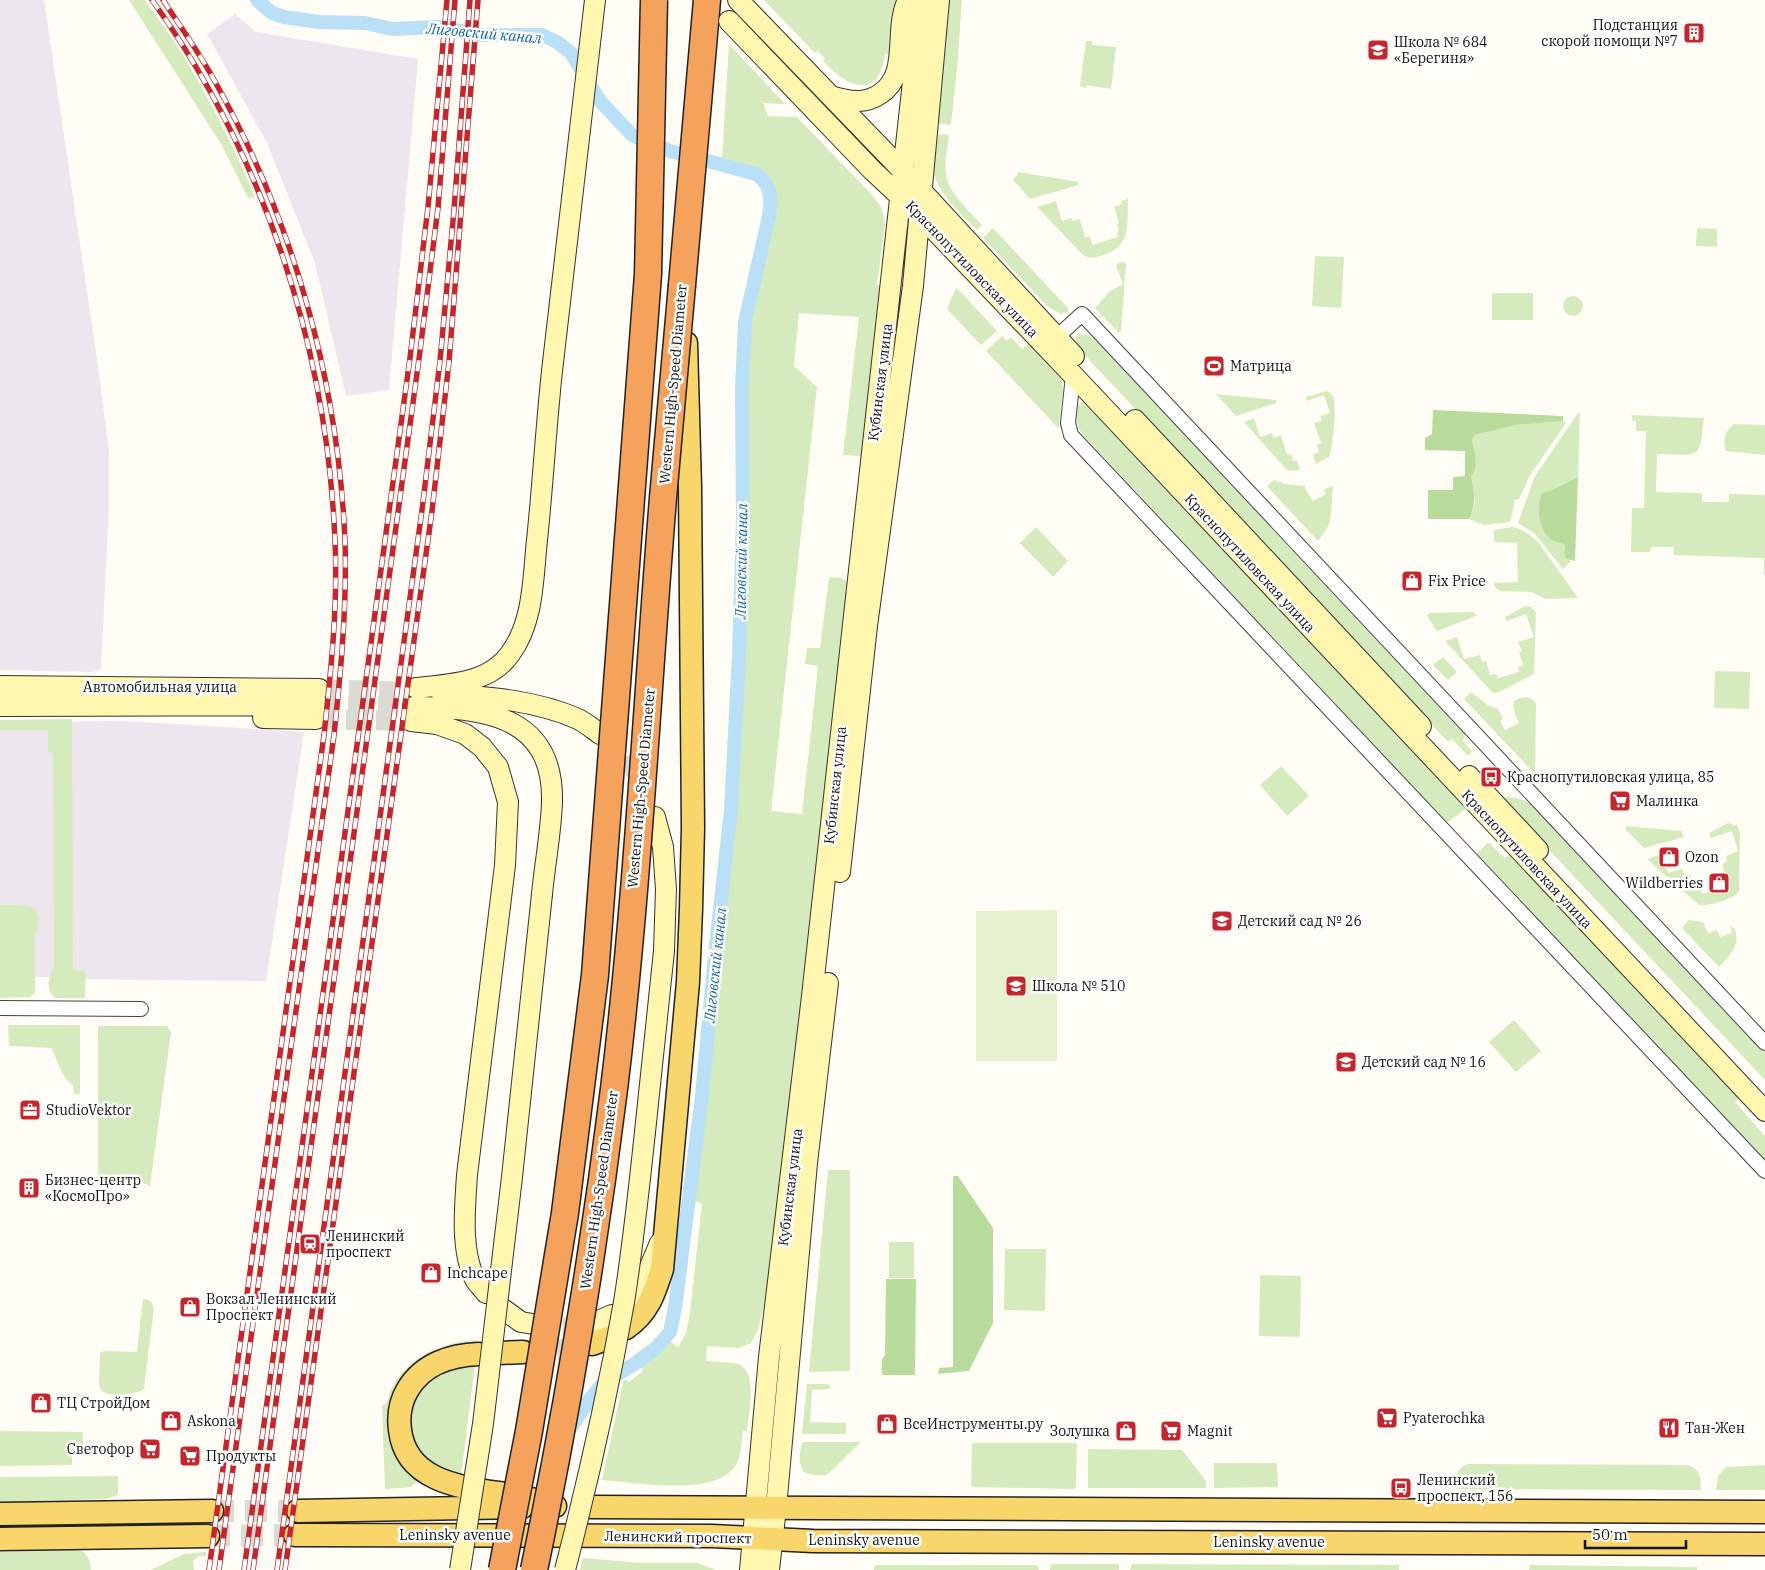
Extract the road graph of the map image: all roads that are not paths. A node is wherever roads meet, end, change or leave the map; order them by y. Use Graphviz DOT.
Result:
graph roads {
  1 [pos="595,0"];
  2 [pos="654,0"];
  3 [pos="707,0"];
  4 [pos="738,0"];
  5 [pos="908,0"];
  6 [pos="922,0"];
  7 [pos="939,0"];
  8 [pos="729,21"];
  9 [pos="831,96"];
  10 [pos="904,172"];
  11 [pos="923,191"];
  12 [pos="902,196"];
  13 [pos="920,214"];
  14 [pos="682,284"];
  15 [pos="1056,336"];
  16 [pos="1074,375"];
  17 [pos="0,686"];
  18 [pos="414,702"];
  19 [pos="0,706"];
  20 [pos="600,734"];
  21 [pos="655,817"];
  22 [pos="0,1008"];
  23 [pos="141,1009"];
  24 [pos="1765,1044"];
  25 [pos="1765,1092"];
  26 [pos="1765,1112"];
  27 [pos="1765,1171"];
  28 [pos="665,1231"];
  29 [pos="486,1293"];
  30 [pos="630,1300"];
  31 [pos="503,1309"];
  32 [pos="533,1324"];
  33 [pos="607,1330"];
  34 [pos="524,1352"];
  35 [pos="591,1506"];
  36 [pos="766,1508"];
  37 [pos="298,1511"];
  38 [pos="212,1512"];
  39 [pos="1765,1512"];
  40 [pos="0,1514"];
  41 [pos="295,1535"];
  42 [pos="208,1536"];
  43 [pos="0,1539"];
  44 [pos="763,1539"];
  45 [pos="1765,1544"];
  46 [pos="460,1570"];
  47 [pos="502,1570"];
  48 [pos="534,1570"];
  49 [pos="565,1570"];
  50 [pos="750,1570"];
  51 [pos="769,1570"];
  1 -- 18 [label="main road"];
  2 -- 47 [label="highway, bridge"];
  3 -- 14 [label="highway, Western High-Speed Diameter"];
  4 -- 9 [label="main road, Краснопутиловская улица"];
  5 -- 9 [label="main road"];
  6 -- 10 [label="main road, Кубинская улица"];
  7 -- 11 [label="main road, Кубинская улица"];
  8 -- 12 [label="main road, Краснопутиловская улица"];
  9 -- 10 [label="main road, Краснопутиловская улица"];
  10 -- 11 [label="main road, Краснопутиловская улица"];
  10 -- 12 [label="main road, Кубинская улица"];
  11 -- 13 [label="main road, Кубинская улица"];
  11 -- 15 [label="main road, Краснопутиловская улица"];
  12 -- 13 [label="main road, Краснопутиловская улица"];
  12 -- 36 [label="main road, Кубинская улица"];
  13 -- 16 [label="main road, Краснопутиловская улица"];
  13 -- 36 [label="main road, Кубинская улица"];
  14 -- 28 [label="main road, bridge"];
  14 -- 48 [label="highway, Western High-Speed Diameter, bridge"];
  15 -- 24 [label="street"];
  15 -- 25 [label="main road, Краснопутиловская улица"];
  16 -- 26 [label="main road, Краснопутиловская улица"];
  16 -- 27 [label="street"];
  17 -- 19 [label="main road, Автомобильная улица"];
  18 -- 20 [label="main road"];
  18 -- 29 [label="main road"];
  18 -- 46 [label="main road, bridge"];
  21 -- 49 [label="main road, bridge"];
  22 -- 23 [label="street"];
  28 -- 30 [label="main road"];
  28 -- 33 [label="main road"];
  31 -- 32 [label="main road"];
  34 -- 37 [label="main road"];
  35 -- 36 [label="main road"];
  36 -- 39 [label="main road"];
  36 -- 44 [label="main road, Кубинская улица"];
  38 -- 40 [label="main road"];
  41 -- 44 [label="main road, Ленинский проспект"];
  42 -- 43 [label="main road"];
  44 -- 45 [label="main road, Leninsky avenue"];
  44 -- 50 [label="main road, Кубинская улица"];
  44 -- 51 [label="main road, Кубинская улица"];
}
